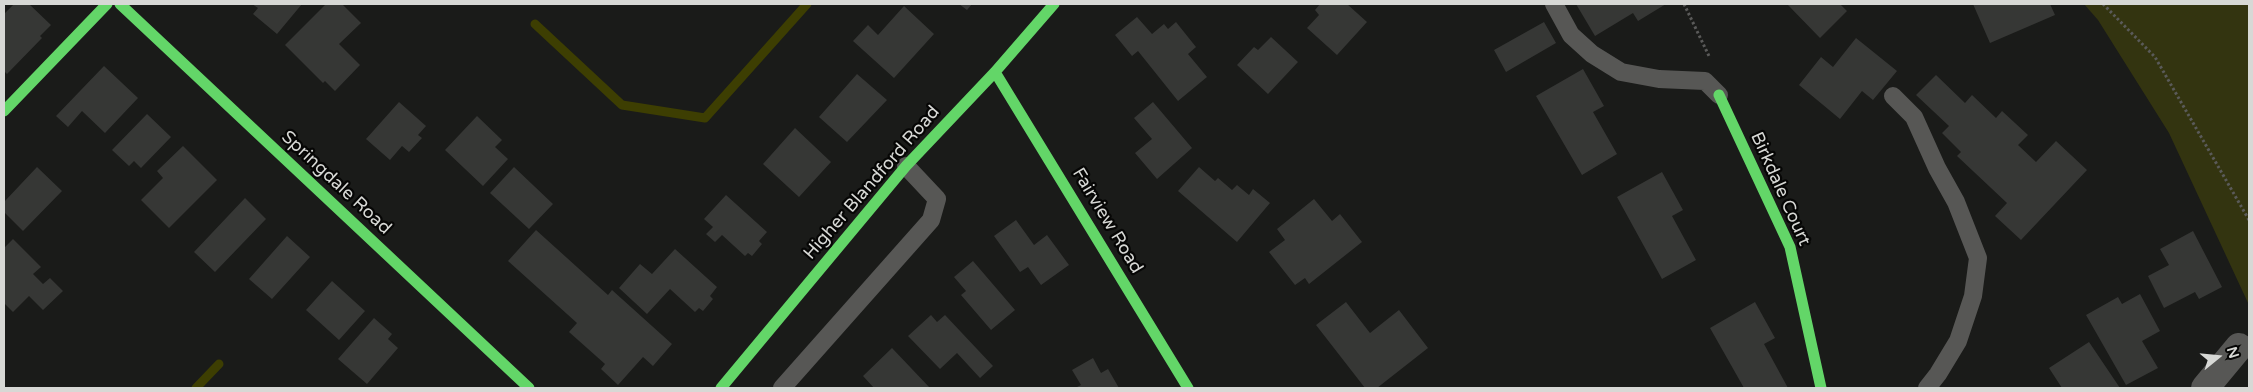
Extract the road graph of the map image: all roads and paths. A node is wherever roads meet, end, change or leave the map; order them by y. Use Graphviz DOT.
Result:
graph roads {
  1 [pos="107,4"];
  2 [pos="120,4"];
  3 [pos="1054,4"];
  4 [pos="1554,4"];
  5 [pos="1684,4"];
  6 [pos="2103,4"];
  7 [pos="995,72"];
  8 [pos="1719,94"];
  9 [pos="1893,96"];
  10 [pos="4,111"];
  11 [pos="906,166"];
  12 [pos="2249,220"];
  13 [pos="2239,347"];
  14 [pos="529,388"];
  15 [pos="721,388"];
  16 [pos="782,388"];
  17 [pos="1188,388"];
  18 [pos="1821,388"];
  19 [pos="1927,388"];
  20 [pos="2205,388"];
  1 -- 10 [label="street"];
  2 -- 14 [label="street, Springdale Road"];
  3 -- 7 [label="street, Higher Blandford Road"];
  4 -- 8 [label="lane"];
  5 -- 8 [label="path"];
  6 -- 12 [label="path"];
  7 -- 11 [label="street, Higher Blandford Road"];
  7 -- 17 [label="street, Fairview Road"];
  8 -- 18 [label="street, Birkdale Court"];
  9 -- 19 [label="lane"];
  11 -- 15 [label="street, Higher Blandford Road"];
  11 -- 16 [label="lane"];
  13 -- 20 [label="street"];
}
